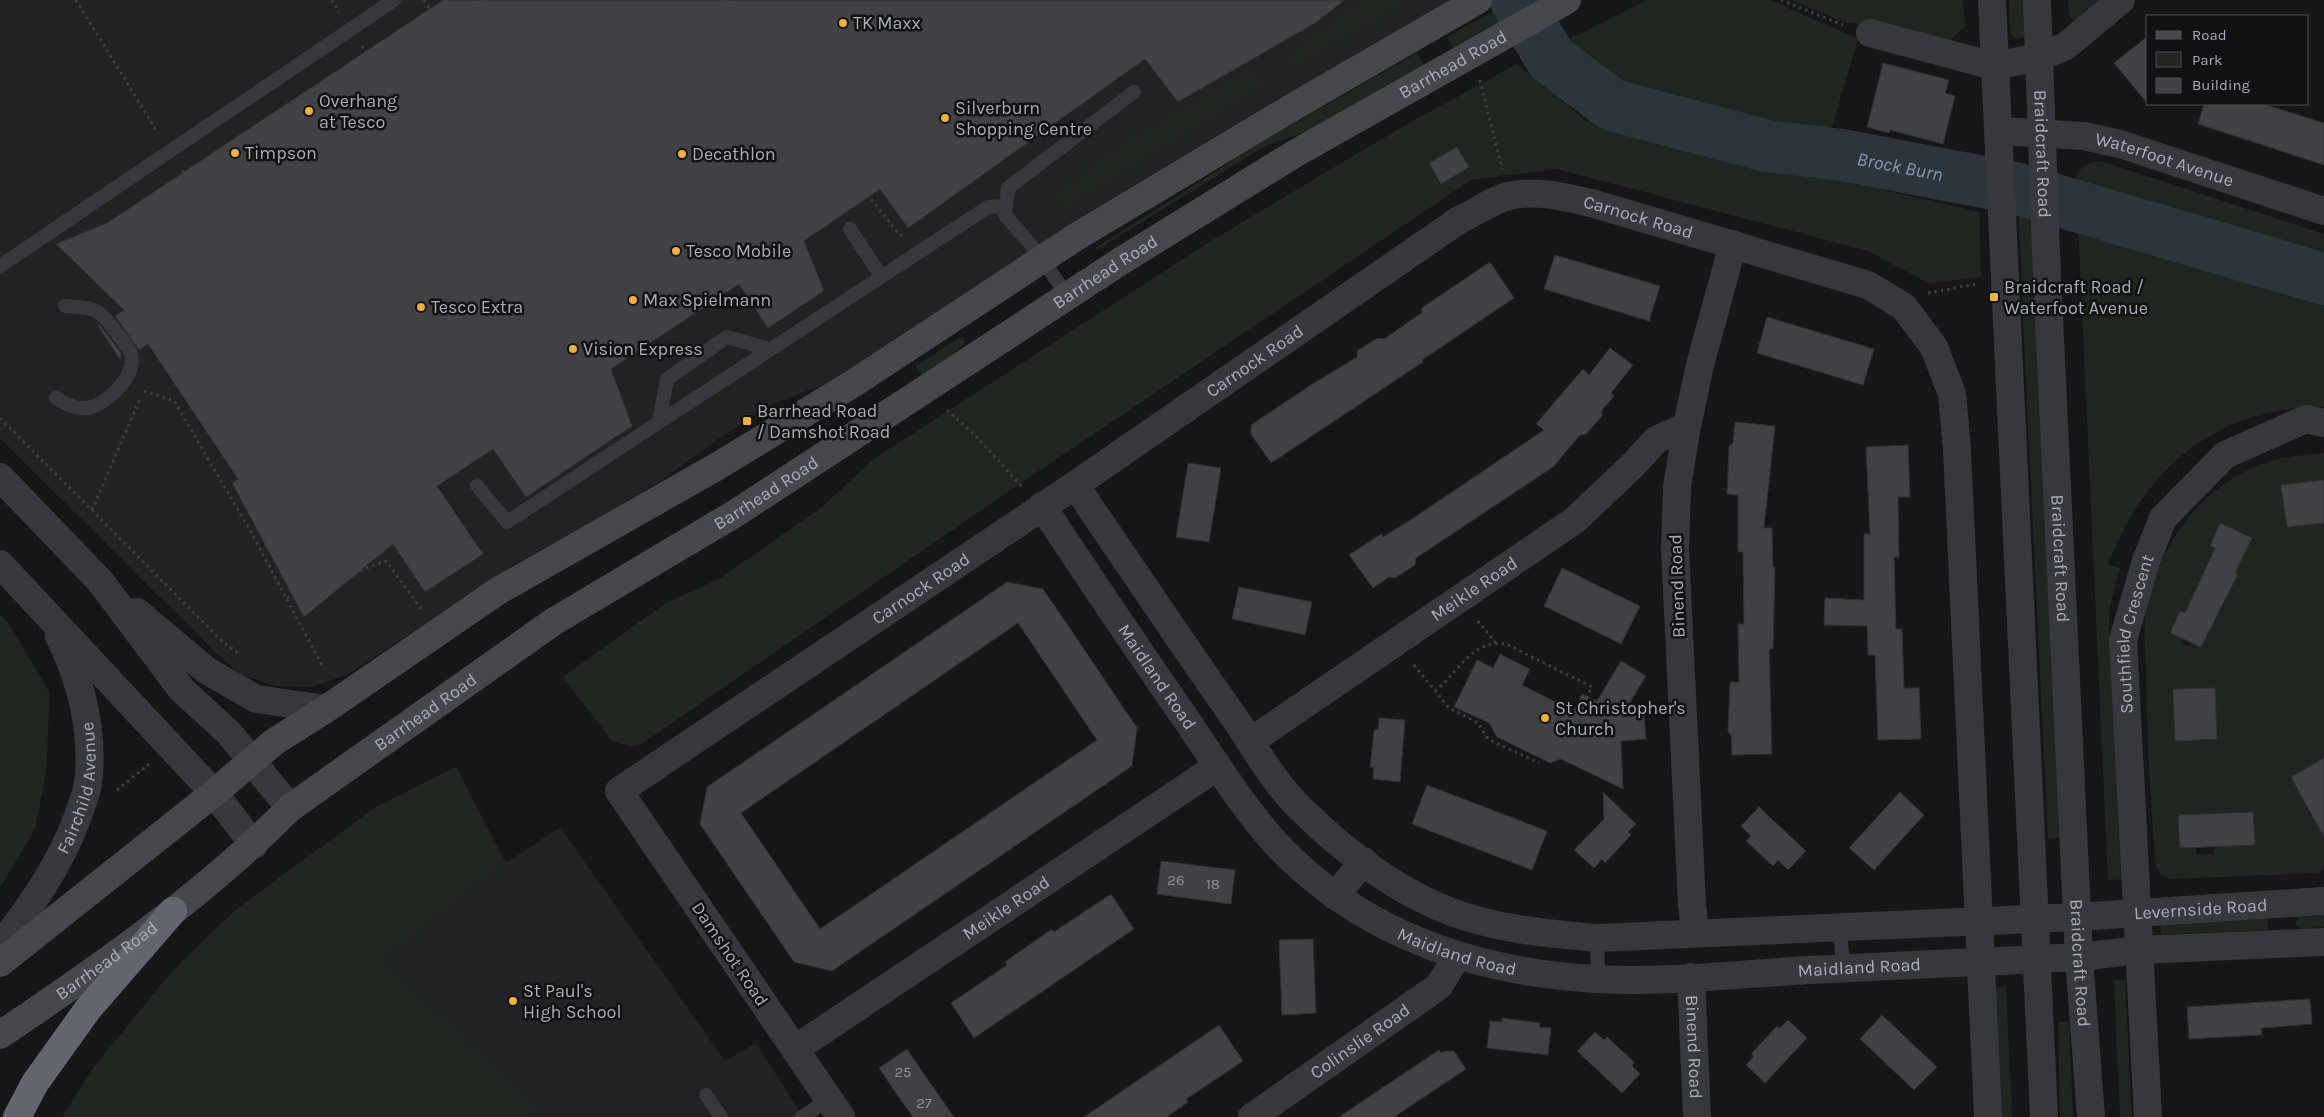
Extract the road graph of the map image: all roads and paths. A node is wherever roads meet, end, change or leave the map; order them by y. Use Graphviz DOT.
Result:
graph roads {
  1 [pos="76,0"];
  2 [pos="394,0"];
  3 [pos="424,0"];
  4 [pos="487,0"];
  5 [pos="726,0"];
  6 [pos="1567,0"];
  7 [pos="1781,0"];
  8 [pos="1992,0"];
  9 [pos="2037,0"];
  10 [pos="2122,0"];
  11 [pos="1468,6"];
  12 [pos="443,30"];
  13 [pos="1870,33"];
  14 [pos="1470,54"];
  15 [pos="2039,56"];
  16 [pos="1994,66"];
  17 [pos="1134,92"];
  18 [pos="1999,131"];
  19 [pos="2043,133"];
  20 [pos="170,152"];
  21 [pos="196,193"];
  22 [pos="1509,196"];
  23 [pos="1006,206"];
  24 [pos="2324,211"];
  25 [pos="850,229"];
  26 [pos="1733,244"];
  27 [pos="919,252"];
  28 [pos="1043,260"];
  29 [pos="96,261"];
  30 [pos="0,266"];
  31 [pos="881,276"];
  32 [pos="1984,282"];
  33 [pos="1920,294"];
  34 [pos="1068,296"];
  35 [pos="65,306"];
  36 [pos="769,349"];
  37 [pos="144,391"];
  38 [pos="56,398"];
  39 [pos="944,407"];
  40 [pos="0,418"];
  41 [pos="659,422"];
  42 [pos="2324,423"];
  43 [pos="1687,426"];
  44 [pos="0,477"];
  45 [pos="1075,485"];
  46 [pos="476,486"];
  47 [pos="1035,500"];
  48 [pos="0,564"];
  49 [pos="100,581"];
  50 [pos="286,598"];
  51 [pos="424,613"];
  52 [pos="50,616"];
  53 [pos="1478,620"];
  54 [pos="1173,630"];
  55 [pos="1496,642"];
  56 [pos="1140,653"];
  57 [pos="242,656"];
  58 [pos="1413,663"];
  59 [pos="324,669"];
  60 [pos="1436,691"];
  61 [pos="1587,696"];
  62 [pos="326,709"];
  63 [pos="1251,741"];
  64 [pos="252,762"];
  65 [pos="1539,763"];
  66 [pos="1218,766"];
  67 [pos="619,791"];
  68 [pos="214,793"];
  69 [pos="290,808"];
  70 [pos="254,845"];
  71 [pos="1364,862"];
  72 [pos="1335,896"];
  73 [pos="2324,901"];
  74 [pos="2280,903"];
  75 [pos="173,911"];
  76 [pos="2138,911"];
  77 [pos="2078,917"];
  78 [pos="2034,919"];
  79 [pos="1980,920"];
  80 [pos="1840,927"];
  81 [pos="1695,933"];
  82 [pos="1597,938"];
  83 [pos="2324,942"];
  84 [pos="2280,943"];
  85 [pos="0,946"];
  86 [pos="2140,950"];
  87 [pos="1457,956"];
  88 [pos="2079,957"];
  89 [pos="2036,959"];
  90 [pos="1981,961"];
  91 [pos="0,963"];
  92 [pos="1843,968"];
  93 [pos="1691,977"];
  94 [pos="1598,979"];
  95 [pos="0,1035"];
  96 [pos="795,1049"];
  97 [pos="706,1095"];
  98 [pos="835,1108"];
  99 [pos="17,1117"];
  100 [pos="721,1117"];
  101 [pos="802,1117"];
  102 [pos="1252,1117"];
  103 [pos="1698,1117"];
  104 [pos="1988,1117"];
  105 [pos="2044,1117"];
  106 [pos="2091,1117"];
  107 [pos="2148,1117"];
  1 -- 20 [label="path"];
  2 -- 20 [label="lane"];
  3 -- 12 [label="path"];
  4 -- 12 [label="path"];
  5 -- 27 [label="path"];
  6 -- 14 [label="main road, Barrhead Road"];
  7 -- 13 [label="path"];
  8 -- 16 [label="street"];
  9 -- 15 [label="street, Braidcraft Road"];
  10 -- 15 [label="street"];
  11 -- 28 [label="main road"];
  12 -- 21 [label="path"];
  13 -- 16 [label="street"];
  14 -- 22 [label="path"];
  14 -- 34 [label="main road, Barrhead Road"];
  15 -- 16 [label="street"];
  15 -- 19 [label="street, Braidcraft Road"];
  16 -- 18 [label="street"];
  17 -- 23 [label="lane"];
  18 -- 19 [label="street, Waterfoot Avenue"];
  18 -- 78 [label="street"];
  19 -- 24 [label="street, Waterfoot Avenue"];
  19 -- 77 [label="street, Braidcraft Road"];
  20 -- 21 [label="path"];
  20 -- 30 [label="lane"];
  21 -- 29 [label="path"];
  22 -- 26 [label="street, Carnock Road"];
  22 -- 45 [label="street, Carnock Road"];
  23 -- 27 [label="lane"];
  23 -- 28 [label="lane"];
  25 -- 31 [label="lane"];
  26 -- 43 [label="street, Binend Road"];
  26 -- 79 [label="street, Carnock Road"];
  27 -- 31 [label="lane"];
  28 -- 34 [label="lane"];
  28 -- 62 [label="main road"];
  31 -- 36 [label="lane"];
  32 -- 33 [label="path"];
  34 -- 69 [label="main road, Barrhead Road"];
  35 -- 38 [label="lane"];
  36 -- 41 [label="lane"];
  36 -- 41 [label="lane"];
  37 -- 50 [label="path"];
  39 -- 47 [label="path"];
  40 -- 57 [label="path"];
  41 -- 46 [label="lane"];
  42 -- 76 [label="street, Southfield Crescent"];
  43 -- 63 [label="street, Meikle Road"];
  43 -- 81 [label="street, Binend Road"];
  44 -- 49 [label="street"];
  45 -- 47 [label="street, Carnock Road"];
  45 -- 54 [label="street, Maidland Road"];
  47 -- 56 [label="street, Maidland Road"];
  47 -- 67 [label="street, Carnock Road"];
  48 -- 52 [label="street, Fairchild Avenue"];
  49 -- 62 [label="street"];
  49 -- 64 [label="street"];
  50 -- 51 [label="path"];
  50 -- 59 [label="path"];
  52 -- 68 [label="street, Fairchild Avenue"];
  52 -- 85 [label="street, Fairchild Avenue"];
  53 -- 55 [label="path"];
  54 -- 56 [label="street"];
  54 -- 63 [label="street, Maidland Road"];
  55 -- 60 [label="path"];
  55 -- 61 [label="path"];
  56 -- 66 [label="street, Maidland Road"];
  58 -- 60 [label="path"];
  60 -- 65 [label="path"];
  62 -- 64 [label="main road"];
  63 -- 71 [label="street, Maidland Road"];
  64 -- 68 [label="main road"];
  64 -- 69 [label="street"];
  66 -- 72 [label="street, Maidland Road"];
  66 -- 96 [label="street, Meikle Road"];
  67 -- 96 [label="street, Damshot Road"];
  68 -- 70 [label="street, Fairchild Avenue"];
  68 -- 91 [label="main road"];
  69 -- 70 [label="main road, Barrhead Road"];
  70 -- 75 [label="main road, Barrhead Road"];
  71 -- 72 [label="street"];
  71 -- 82 [label="street, Maidland Road"];
  72 -- 87 [label="street, Maidland Road"];
  73 -- 74 [label="street, Levernside Road"];
  74 -- 76 [label="street, Levernside Road"];
  74 -- 84 [label="street"];
  75 -- 95 [label="main road, Barrhead Road"];
  75 -- 99 [label="highway"];
  76 -- 77 [label="street, Levernside Road"];
  76 -- 86 [label="street, Southfield Crescent"];
  77 -- 78 [label="street, Maidland Road"];
  77 -- 88 [label="street, Braidcraft Road"];
  78 -- 79 [label="street, Maidland Road"];
  78 -- 89 [label="street"];
  79 -- 80 [label="street, Maidland Road"];
  79 -- 90 [label="street"];
  80 -- 81 [label="street, Maidland Road"];
  80 -- 92 [label="lane"];
  81 -- 82 [label="street, Maidland Road"];
  82 -- 94 [label="lane"];
  83 -- 84 [label="street"];
  84 -- 86 [label="street"];
  86 -- 88 [label="street"];
  86 -- 107 [label="street"];
  87 -- 94 [label="street, Maidland Road"];
  87 -- 102 [label="street, Colinslie Road"];
  88 -- 89 [label="street, Maidland Road"];
  88 -- 106 [label="street, Braidcraft Road"];
  89 -- 90 [label="street, Maidland Road"];
  89 -- 105 [label="street"];
  90 -- 92 [label="street, Maidland Road"];
  90 -- 104 [label="street"];
  92 -- 93 [label="street, Maidland Road"];
  93 -- 94 [label="street, Maidland Road"];
  93 -- 103 [label="street, Binend Road"];
  96 -- 98 [label="street, Damshot Road"];
  97 -- 100 [label="lane"];
  98 -- 101 [label="lane"];
}
